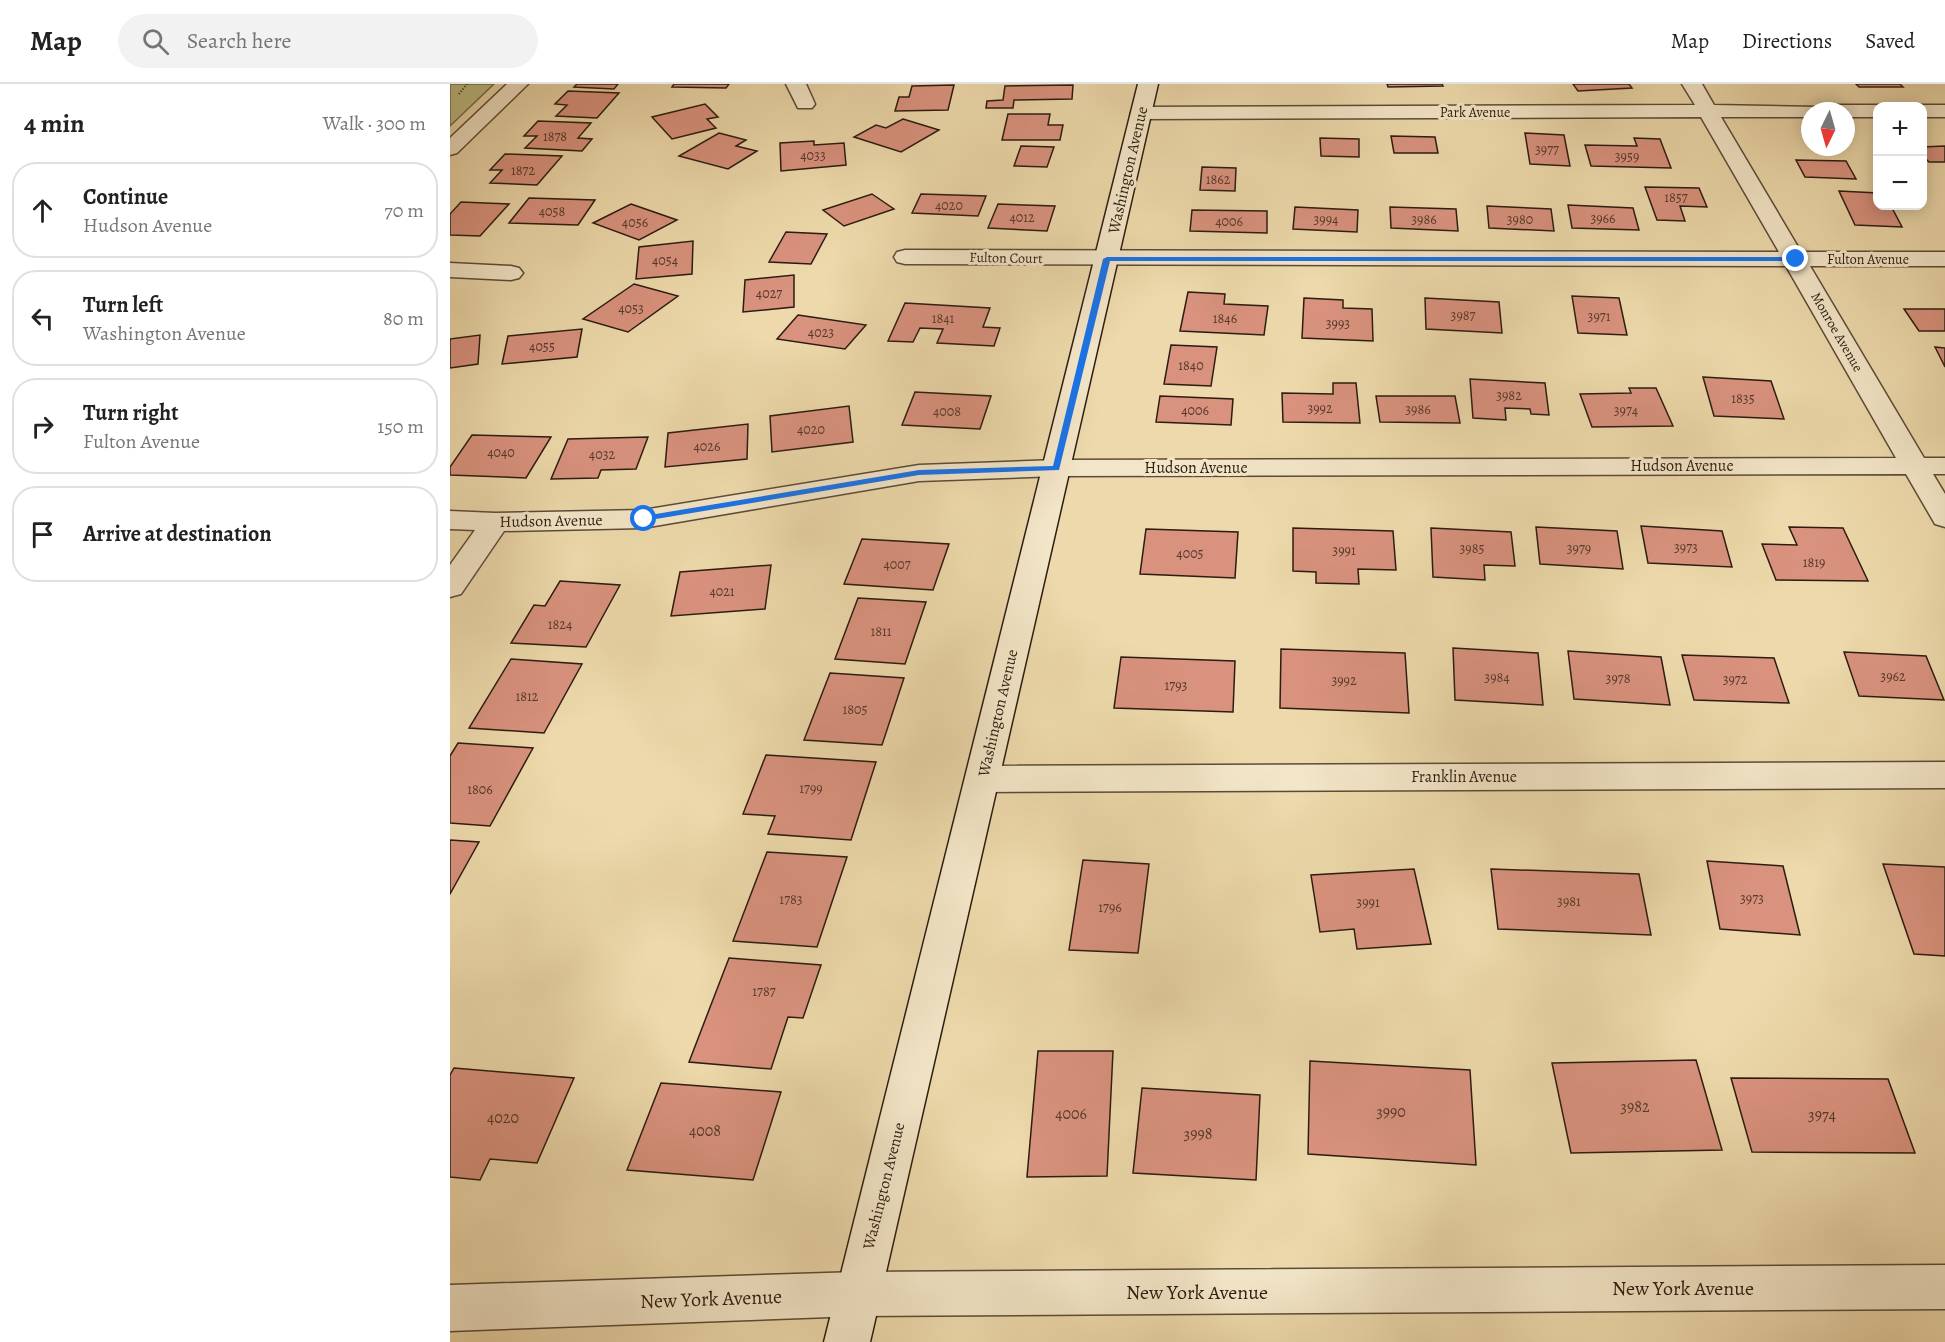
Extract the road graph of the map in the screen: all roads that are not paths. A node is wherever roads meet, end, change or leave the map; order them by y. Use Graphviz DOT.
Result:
graph roads {
  1 [pos="518,84"];
  2 [pos="796,84"];
  3 [pos="1692,84"];
  4 [pos="1144,98"];
  5 [pos="805,104"];
  6 [pos="1708,111"];
  7 [pos="1801,111"];
  8 [pos="1855,111"];
  9 [pos="1873,111"];
  10 [pos="1927,111"];
  11 [pos="1945,111"];
  12 [pos="450,149"];
  13 [pos="906,257"];
  14 [pos="1107,259"];
  15 [pos="1796,259"];
  16 [pos="1945,259"];
  17 [pos="450,270"];
  18 [pos="511,273"];
  19 [pos="1914,466"];
  20 [pos="1945,466"];
  21 [pos="1056,468"];
  22 [pos="1945,518"];
  23 [pos="450,520"];
  24 [pos="495,522"];
  25 [pos="450,587"];
  26 [pos="1945,775"];
  27 [pos="982,779"];
  28 [pos="1945,1287"];
  29 [pos="858,1294"];
  30 [pos="450,1308"];
  31 [pos="847,1342"];
  1 -- 12 [label="street"];
  2 -- 5 [label="street"];
  3 -- 6 [label="street, Monroe Avenue"];
  4 -- 6 [label="street, Park Avenue"];
  4 -- 14 [label="street, Washington Avenue"];
  6 -- 7 [label="street, Park Avenue"];
  6 -- 15 [label="street, Monroe Avenue"];
  8 -- 9 [label="street"];
  10 -- 11 [label="street"];
  13 -- 14 [label="street, Fulton Court"];
  14 -- 15 [label="street, Fulton Avenue"];
  14 -- 21 [label="street, Washington Avenue"];
  15 -- 16 [label="street, Fulton Avenue"];
  15 -- 19 [label="street, Monroe Avenue"];
  17 -- 18 [label="street"];
  19 -- 20 [label="street, Hudson Avenue"];
  19 -- 21 [label="street, Hudson Avenue"];
  19 -- 22 [label="street, Monroe Avenue"];
  21 -- 24 [label="street, Hudson Avenue"];
  21 -- 27 [label="street, Washington Avenue"];
  23 -- 24 [label="street, Hudson Avenue"];
  24 -- 25 [label="street"];
  26 -- 27 [label="street, Franklin Avenue"];
  27 -- 29 [label="street, Washington Avenue"];
  28 -- 29 [label="street, New York Avenue"];
  29 -- 30 [label="street, New York Avenue"];
  29 -- 31 [label="street, Washington Avenue"];
}
